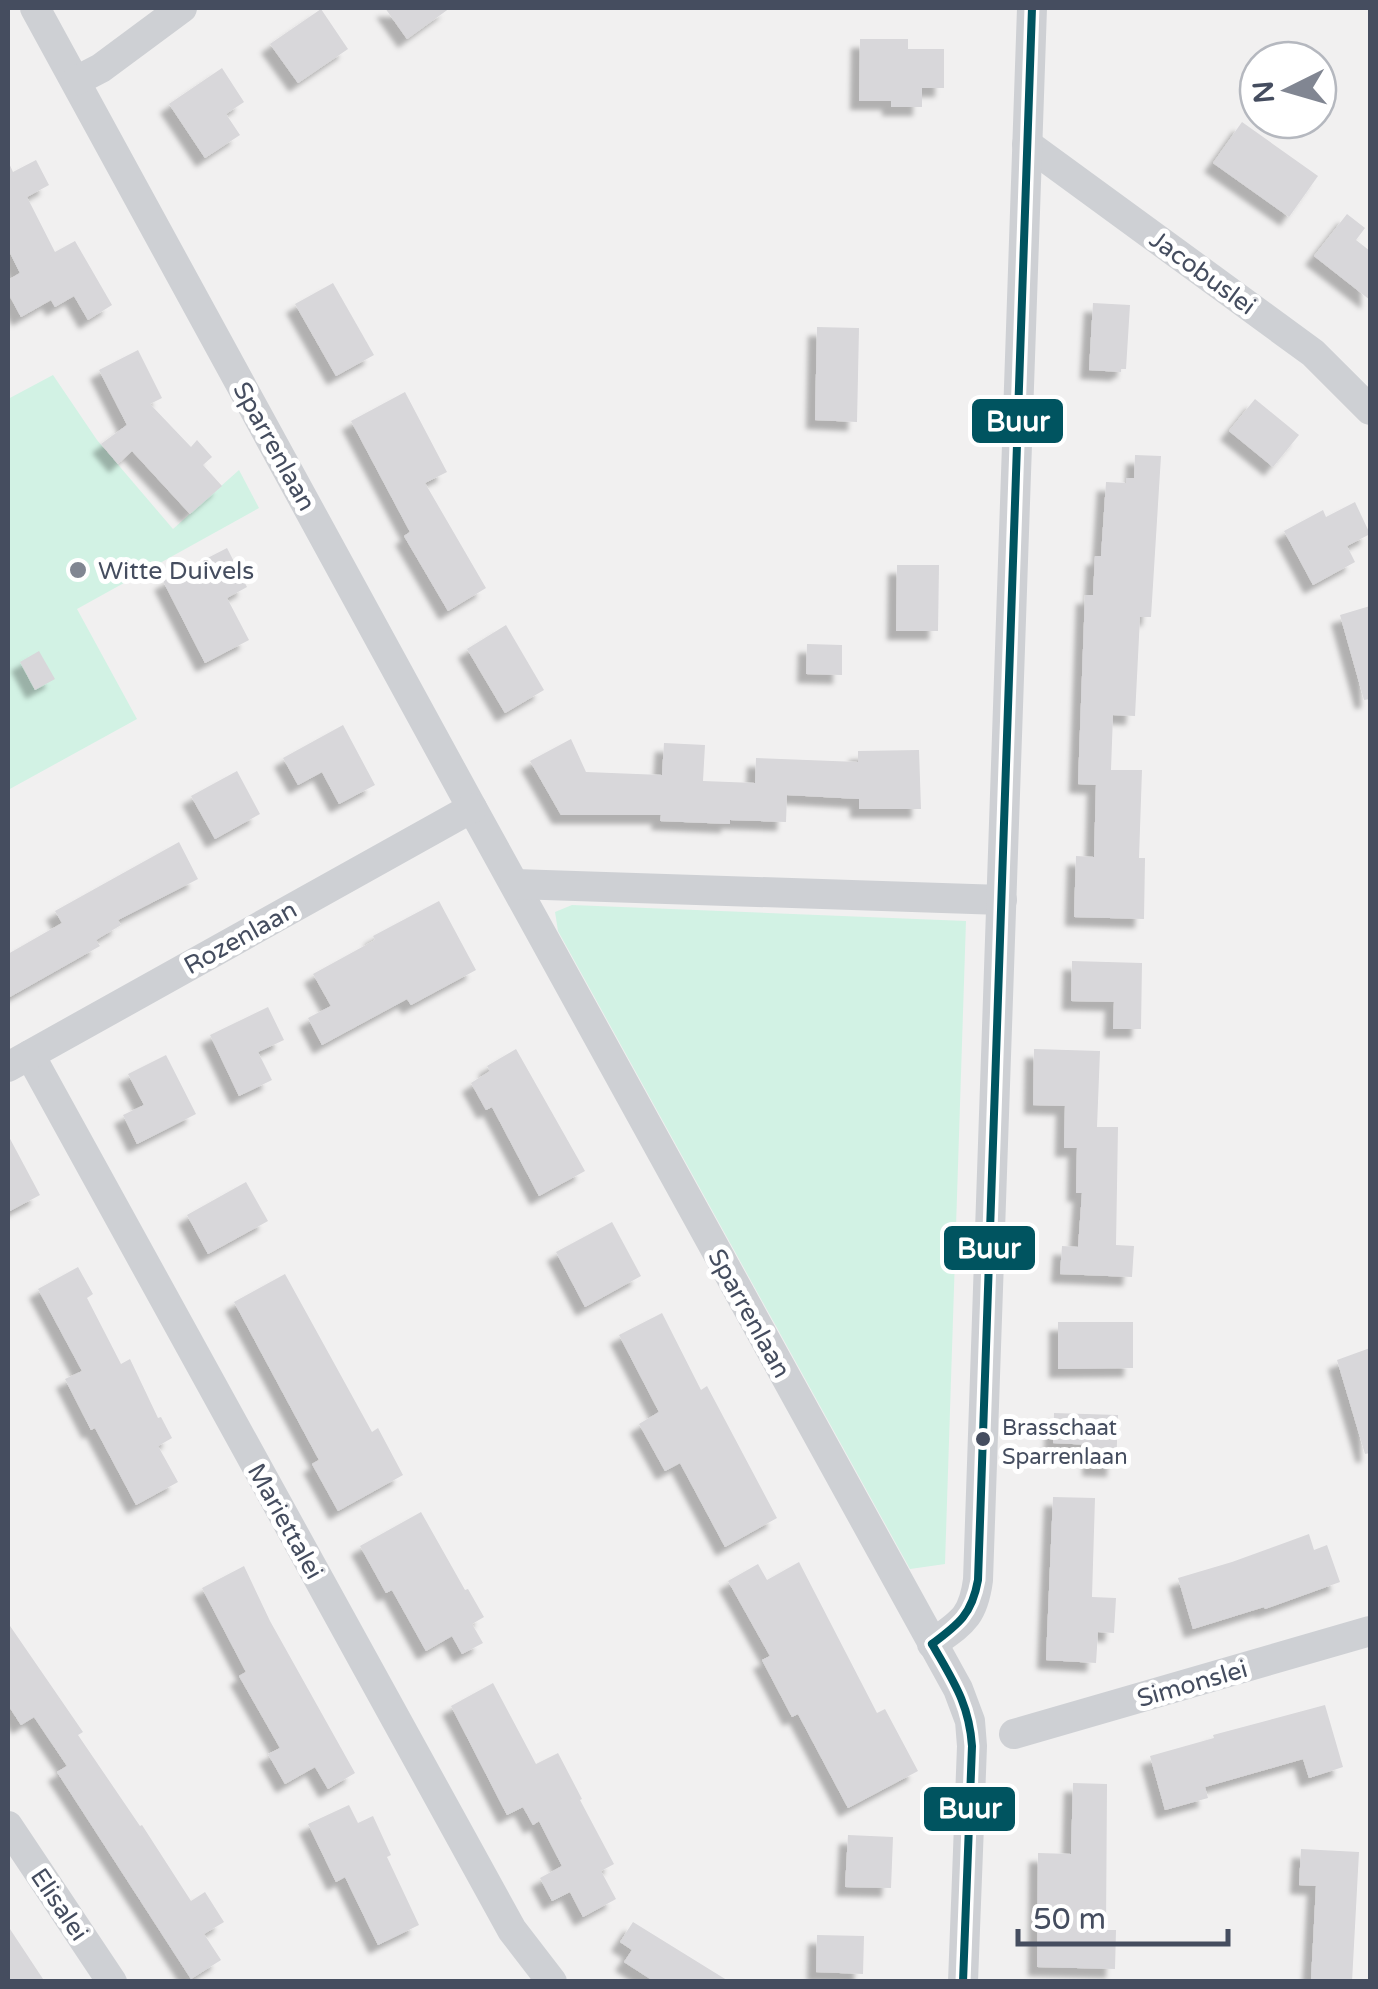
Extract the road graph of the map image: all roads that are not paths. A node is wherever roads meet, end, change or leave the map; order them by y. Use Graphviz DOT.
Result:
graph roads {
  1 [pos="36,8"];
  2 [pos="182,8"];
  3 [pos="1032,8"];
  4 [pos="76,80"];
  5 [pos="1027,144"];
  6 [pos="1370,410"];
  7 [pos="472,808"];
  8 [pos="515,884"];
  9 [pos="1002,900"];
  10 [pos="18,1061"];
  11 [pos="1368,1642"];
  12 [pos="932,1644"];
  13 [pos="1014,1734"];
  14 [pos="8,1826"];
  15 [pos="112,1982"];
  16 [pos="552,1982"];
  17 [pos="963,1982"];
  1 -- 4 [label="street, Sparrenlaan"];
  2 -- 4 [label="street"];
  3 -- 5 [label="street"];
  4 -- 7 [label="street, Sparrenlaan"];
  5 -- 6 [label="street, Jacobuslei"];
  5 -- 9 [label="street"];
  7 -- 8 [label="street, Sparrenlaan"];
  7 -- 10 [label="street, Rozenlaan"];
  8 -- 9 [label="street"];
  8 -- 12 [label="street, Sparrenlaan"];
  9 -- 12 [label="street"];
  10 -- 16 [label="street, Mariettalei"];
  11 -- 13 [label="street, Simonslei"];
  12 -- 17 [label="street, Sparrenlaan"];
  14 -- 15 [label="street, Elisalei"];
}
